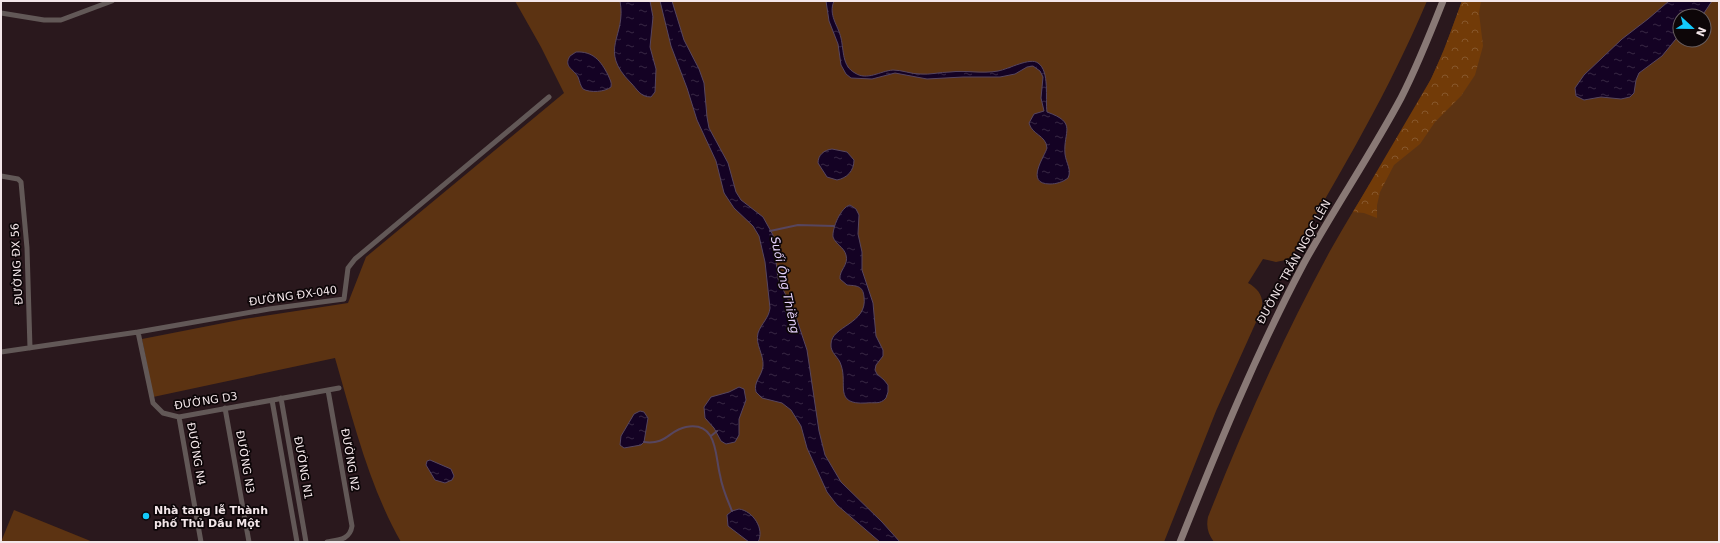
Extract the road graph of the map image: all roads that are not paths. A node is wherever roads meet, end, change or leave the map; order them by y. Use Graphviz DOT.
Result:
graph roads {
  1 [pos="112,1"];
  2 [pos="1443,1"];
  3 [pos="1,12"];
  4 [pos="549,97"];
  5 [pos="1,176"];
  6 [pos="138,332"];
  7 [pos="30,348"];
  8 [pos="1,352"];
  9 [pos="339,388"];
  10 [pos="328,390"];
  11 [pos="281,398"];
  12 [pos="272,400"];
  13 [pos="225,408"];
  14 [pos="179,416"];
  15 [pos="201,542"];
  16 [pos="249,542"];
  17 [pos="297,542"];
  18 [pos="306,542"];
  19 [pos="327,542"];
  20 [pos="1180,542"];
  1 -- 3 [label="street"];
  2 -- 20 [label="street, ĐƯỜNG TRẦN NGỌC LÊN"];
  4 -- 6 [label="street, ĐƯỜNG ĐX-040"];
  5 -- 7 [label="street, ĐƯỜNG ĐX 56"];
  6 -- 7 [label="street, ĐƯỜNG ĐX-040"];
  6 -- 14 [label="street, ĐƯỜNG D3"];
  7 -- 8 [label="street, ĐƯỜNG ĐX-040"];
  9 -- 10 [label="street, ĐƯỜNG D3"];
  10 -- 11 [label="street, ĐƯỜNG D3"];
  10 -- 19 [label="street, ĐƯỜNG N2"];
  11 -- 12 [label="street, ĐƯỜNG D3"];
  11 -- 18 [label="street, ĐƯỜNG N1"];
  12 -- 13 [label="street, ĐƯỜNG D3"];
  12 -- 17 [label="street, ĐƯỜNG N1"];
  13 -- 14 [label="street, ĐƯỜNG D3"];
  13 -- 16 [label="street, ĐƯỜNG N3"];
  14 -- 15 [label="street, ĐƯỜNG N4"];
}
